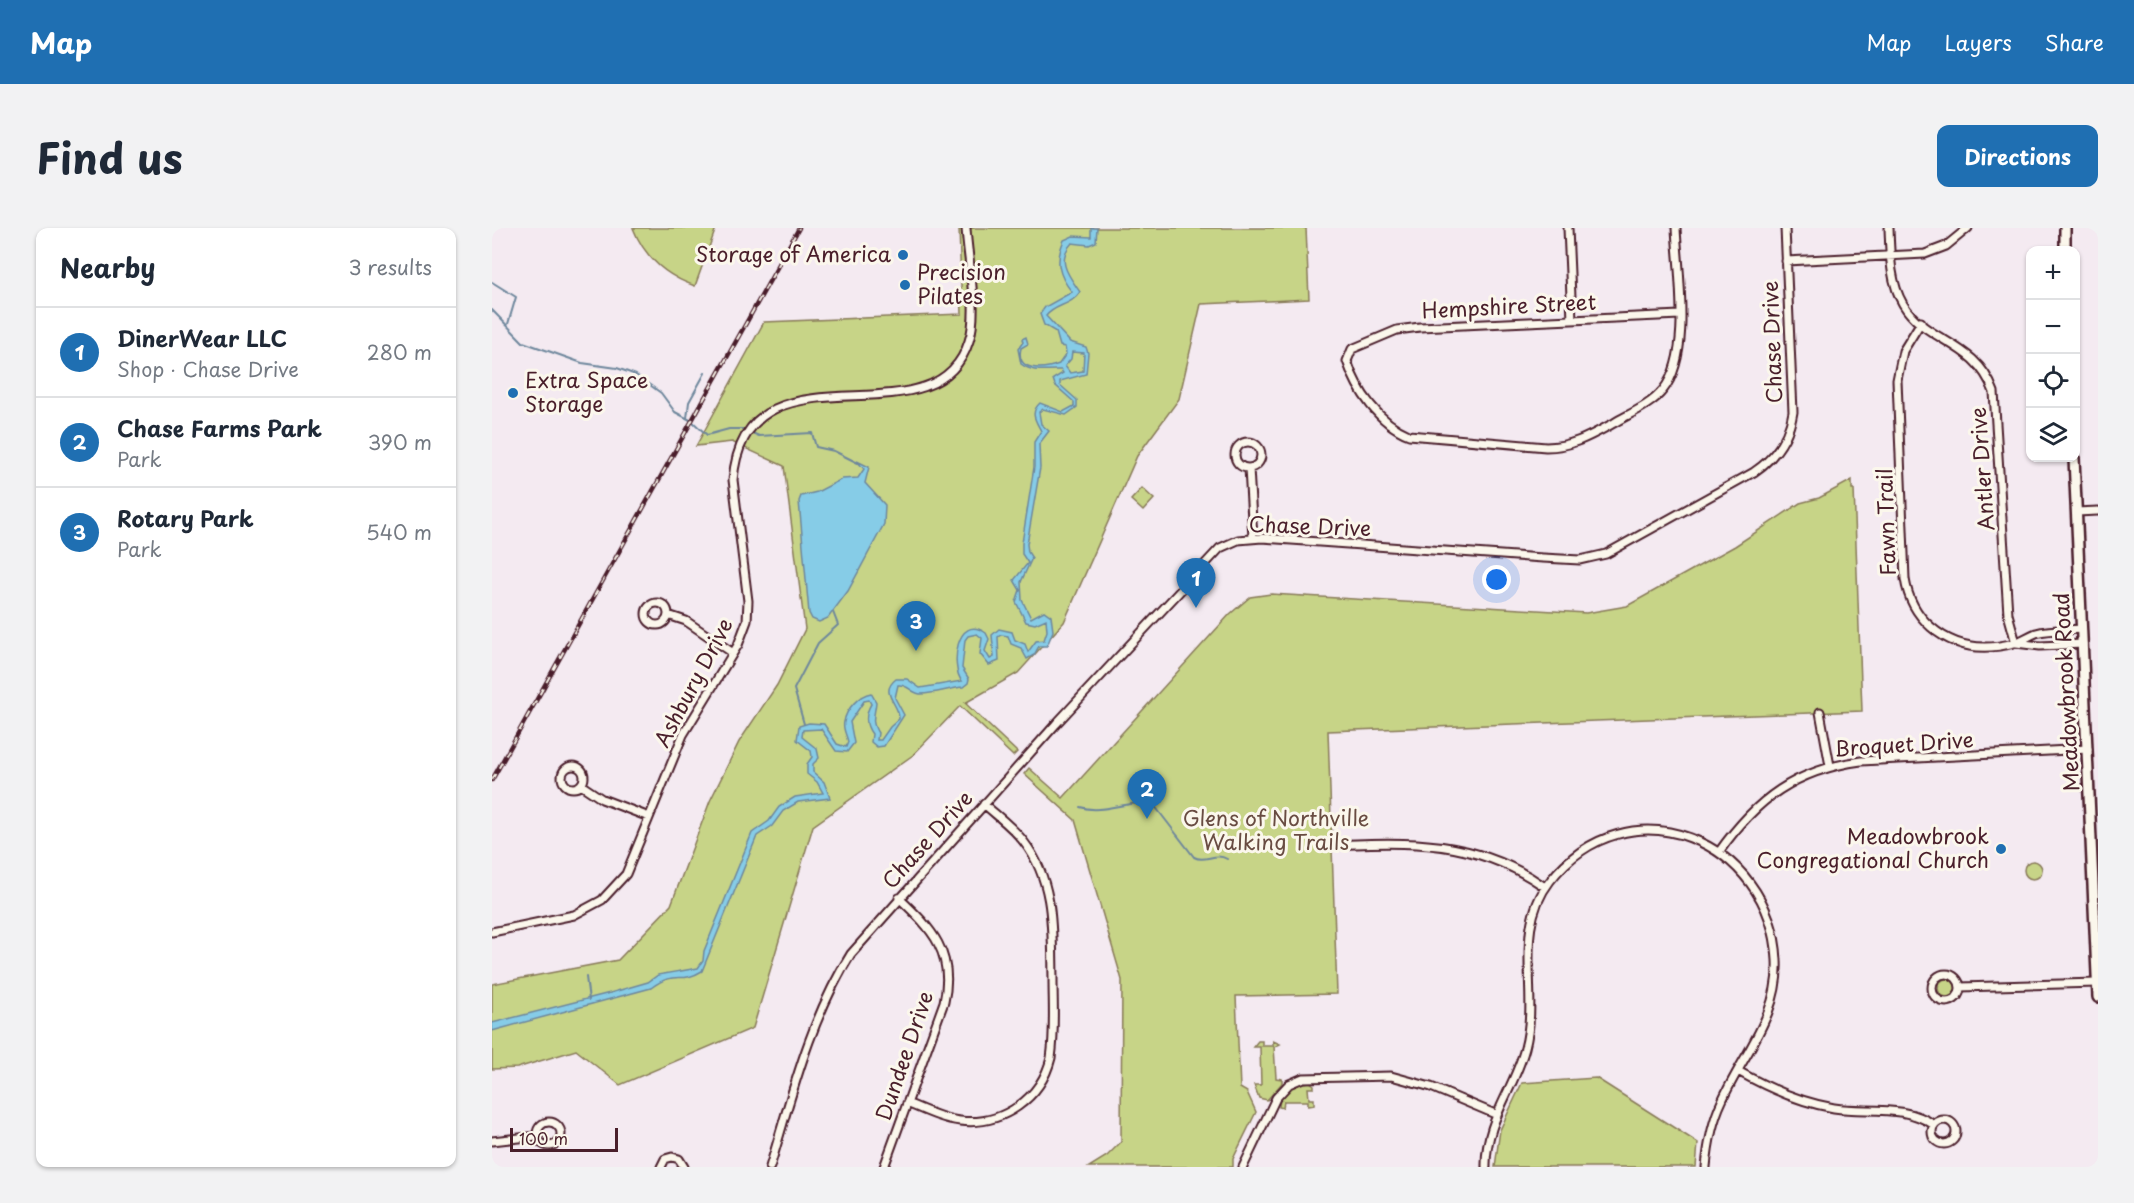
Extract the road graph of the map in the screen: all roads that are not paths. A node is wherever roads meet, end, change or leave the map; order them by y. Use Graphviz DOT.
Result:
graph roads {
  1 [pos="966,228"];
  2 [pos="1568,228"];
  3 [pos="1676,228"];
  4 [pos="1785,228"];
  5 [pos="1889,228"];
  6 [pos="1968,228"];
  7 [pos="2065,228"];
  8 [pos="2066,246"];
  9 [pos="1891,255"];
  10 [pos="1786,261"];
  11 [pos="1680,315"];
  12 [pos="1572,320"];
  13 [pos="1920,322"];
  14 [pos="2074,462"];
  15 [pos="1249,468"];
  16 [pos="2098,511"];
  17 [pos="2076,512"];
  18 [pos="1253,538"];
  19 [pos="668,615"];
  20 [pos="2082,629"];
  21 [pos="2016,642"];
  22 [pos="2083,644"];
  23 [pos="733,653"];
  24 [pos="1820,712"];
  25 [pos="2088,749"];
  26 [pos="1830,766"];
  27 [pos="580,785"];
  28 [pos="984,804"];
  29 [pos="649,817"];
  30 [pos="1331,845"];
  31 [pos="1719,852"];
  32 [pos="1545,887"];
  33 [pos="898,898"];
  34 [pos="2096,902"];
  35 [pos="2096,916"];
  36 [pos="492,932"];
  37 [pos="2097,983"];
  38 [pos="1960,987"];
  39 [pos="2098,997"];
  40 [pos="1738,1071"];
  41 [pos="907,1103"];
  42 [pos="1495,1114"];
  43 [pos="1934,1125"];
  44 [pos="537,1136"];
  45 [pos="492,1141"];
  46 [pos="661,1167"];
  47 [pos="684,1167"];
  48 [pos="770,1167"];
  49 [pos="884,1167"];
  50 [pos="1243,1167"];
  51 [pos="1486,1167"];
  52 [pos="1706,1167"];
  1 -- 23 [label="street, Ashbury Drive"];
  2 -- 12 [label="street"];
  3 -- 11 [label="street"];
  4 -- 10 [label="street, Chase Drive"];
  5 -- 9 [label="street, Antler Drive"];
  6 -- 9 [label="street"];
  7 -- 8 [label="street"];
  9 -- 10 [label="street"];
  9 -- 13 [label="street, Antler Drive"];
  10 -- 18 [label="street, Chase Drive"];
  11 -- 12 [label="street, Hempshire Street"];
  11 -- 12 [label="street, Hempshire Street"];
  13 -- 21 [label="street, Antler Drive"];
  13 -- 21 [label="street, Fawn Trail"];
  14 -- 17 [label="street, Meadowbrook Road"];
  15 -- 18 [label="street"];
  16 -- 17 [label="street"];
  17 -- 20 [label="street, Meadowbrook Road"];
  18 -- 28 [label="street, Chase Drive"];
  19 -- 23 [label="street"];
  20 -- 21 [label="street, Fawn Trail"];
  20 -- 22 [label="street, Meadowbrook Road"];
  21 -- 22 [label="street, Fawn Trail"];
  22 -- 25 [label="street, Meadowbrook Road"];
  23 -- 29 [label="street, Ashbury Drive"];
  24 -- 26 [label="street"];
  25 -- 26 [label="street, Broquet Drive"];
  25 -- 34 [label="street, Meadowbrook Road"];
  26 -- 31 [label="street, Broquet Drive"];
  27 -- 29 [label="street"];
  28 -- 33 [label="street, Chase Drive"];
  28 -- 41 [label="street"];
  29 -- 36 [label="street, Ashbury Drive"];
  30 -- 32 [label="street"];
  31 -- 32 [label="street"];
  31 -- 40 [label="street"];
  32 -- 42 [label="street"];
  33 -- 41 [label="street, Dundee Drive"];
  33 -- 48 [label="street, Chase Drive"];
  34 -- 35 [label="street, Meadowbrook Road"];
  35 -- 37 [label="street, Meadowbrook Road"];
  37 -- 38 [label="street"];
  37 -- 39 [label="street, Meadowbrook Road"];
  38 -- 38 [label="street"];
  40 -- 43 [label="street"];
  40 -- 52 [label="street"];
  41 -- 49 [label="street, Dundee Drive"];
  42 -- 50 [label="street"];
  42 -- 51 [label="street"];
  44 -- 45 [label="street"];
  46 -- 47 [label="street"];
}
